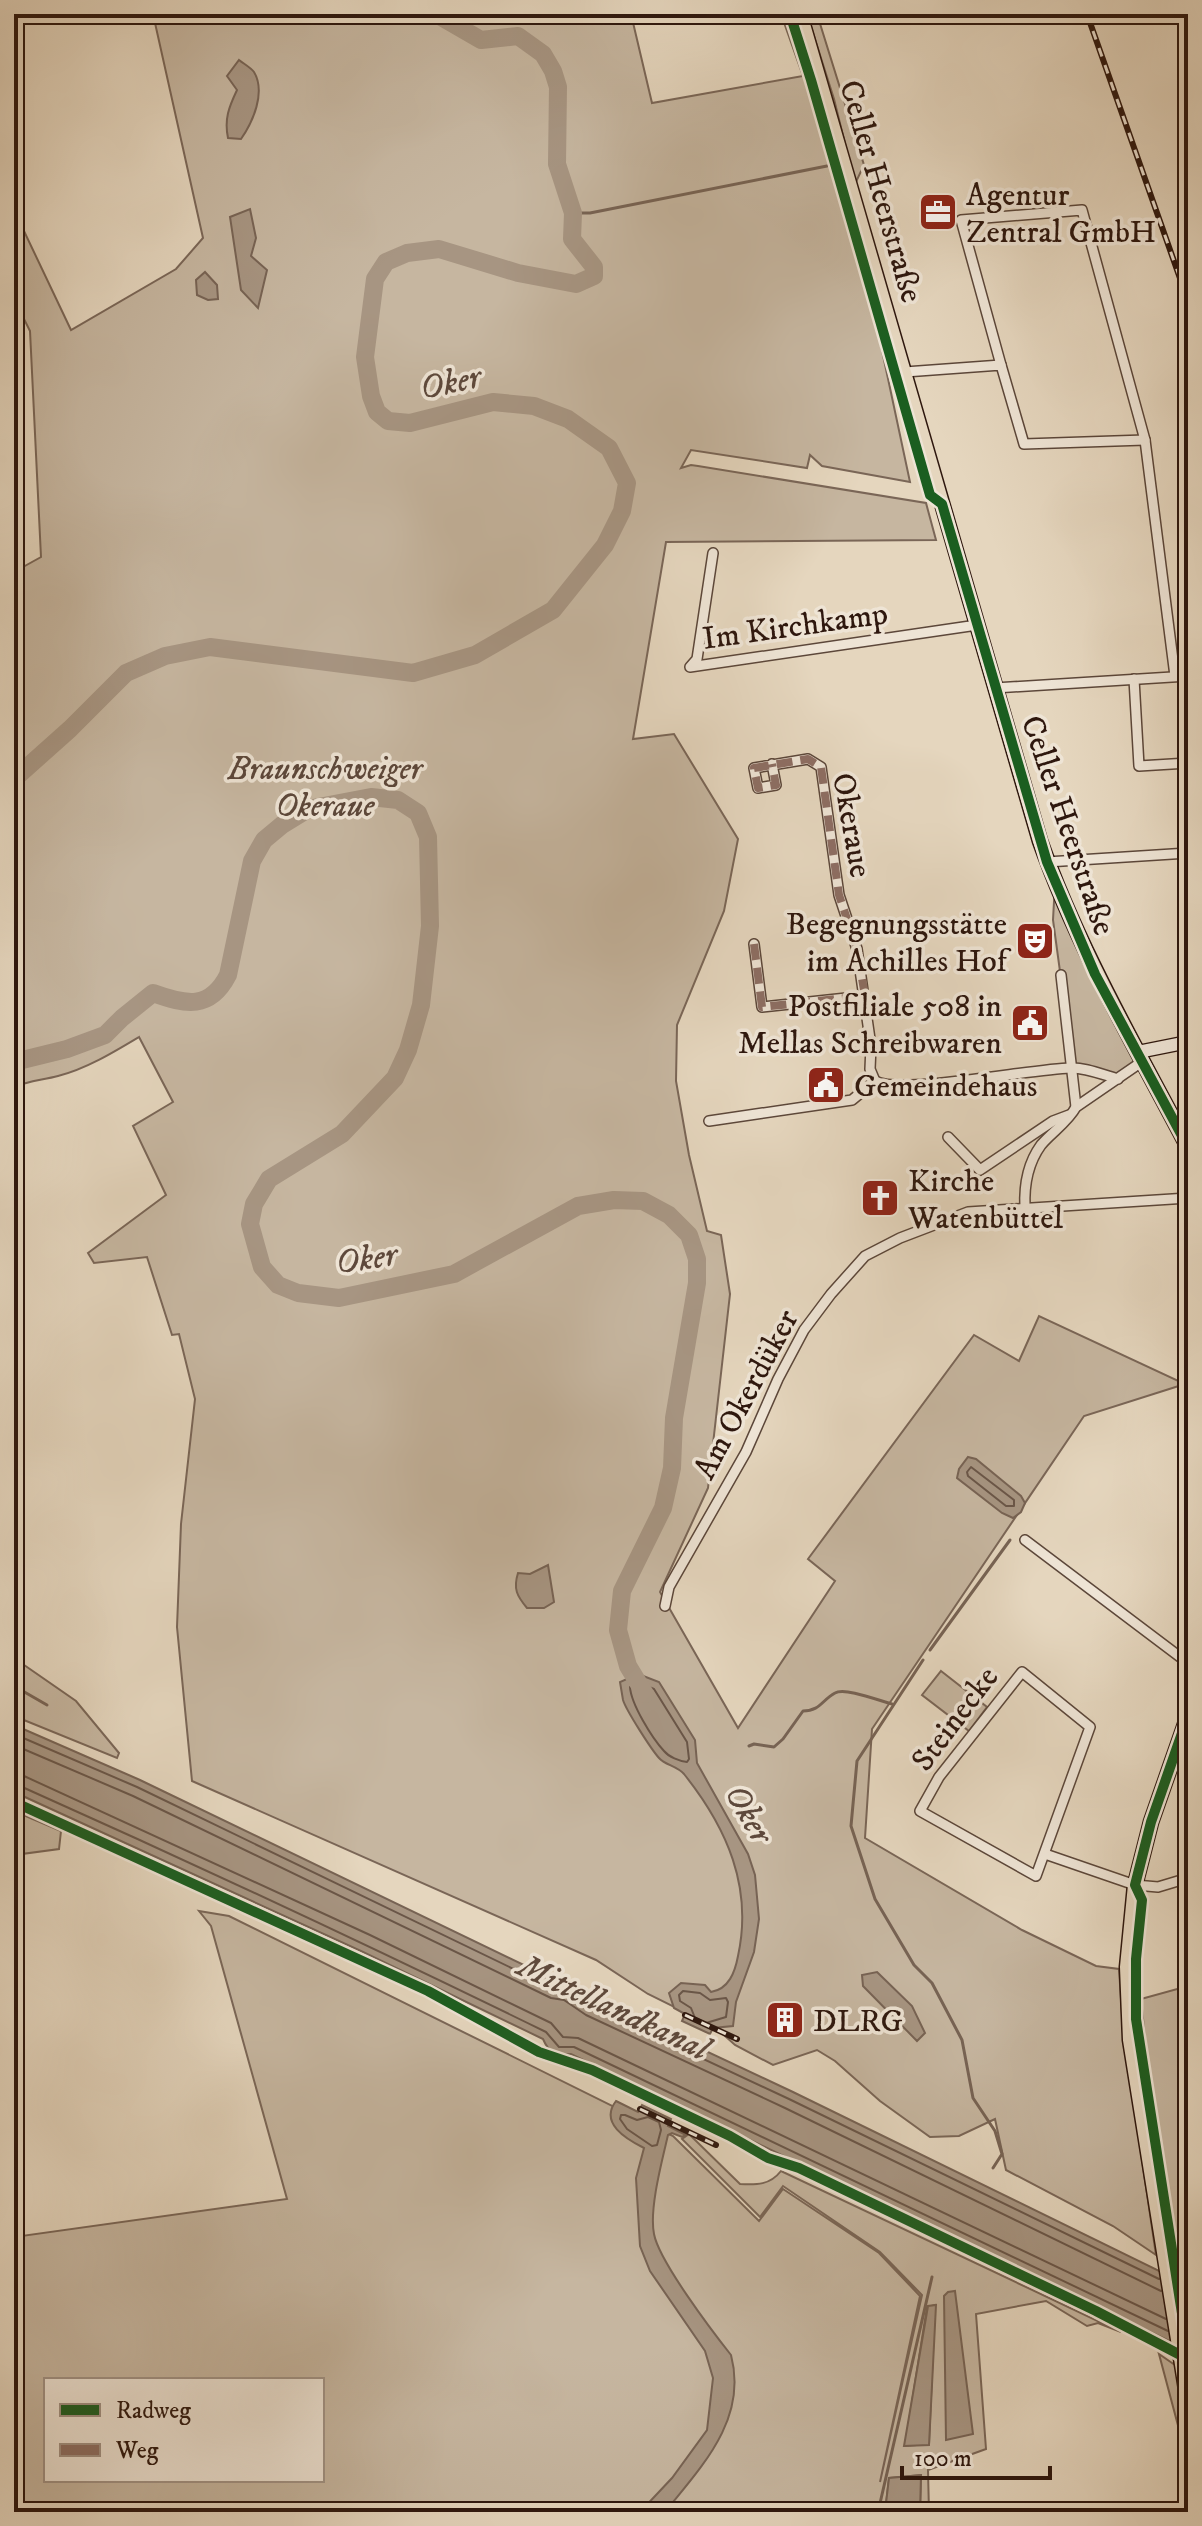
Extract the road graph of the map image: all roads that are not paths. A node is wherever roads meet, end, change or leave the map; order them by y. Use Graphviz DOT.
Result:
graph roads {
  1 [pos="800,14"];
  2 [pos="1001,365"];
  3 [pos="905,372"];
  4 [pos="1145,440"];
  5 [pos="713,553"];
  6 [pos="977,625"];
  7 [pos="1175,676"];
  8 [pos="1188,676"];
  9 [pos="1134,679"];
  10 [pos="995,688"];
  11 [pos="1188,763"];
  12 [pos="772,764"];
  13 [pos="1188,853"];
  14 [pos="1047,862"];
  15 [pos="754,944"];
  16 [pos="1061,975"];
  17 [pos="865,996"];
  18 [pos="1188,1042"];
  19 [pos="1140,1057"];
  20 [pos="1073,1067"];
  21 [pos="1118,1079"];
  22 [pos="875,1081"];
  23 [pos="1074,1110"];
  24 [pos="709,1121"];
  25 [pos="948,1137"];
  26 [pos="1188,1147"];
  27 [pos="1188,1198"];
  28 [pos="1025,1207"];
  29 [pos="1025,1540"];
  30 [pos="665,1606"];
  31 [pos="1188,1663"];
  32 [pos="1188,1716"];
  33 [pos="1045,1854"];
  34 [pos="1188,1878"];
  35 [pos="1135,1885"];
  36 [pos="1188,2402"];
  1 -- 3 [label="main road, Celler Heerstraße"];
  2 -- 3 [label="street"];
  2 -- 4 [label="street"];
  2 -- 4 [label="street"];
  3 -- 6 [label="main road, Celler Heerstraße"];
  4 -- 7 [label="street"];
  5 -- 6 [label="street, Im Kirchkamp"];
  6 -- 10 [label="main road, Celler Heerstraße"];
  7 -- 8 [label="street"];
  7 -- 9 [label="street"];
  9 -- 10 [label="street"];
  9 -- 11 [label="street"];
  10 -- 14 [label="main road, Celler Heerstraße"];
  12 -- 17 [label="street, Okeraue"];
  13 -- 14 [label="street"];
  14 -- 19 [label="main road, Celler Heerstraße"];
  15 -- 17 [label="street"];
  16 -- 20 [label="street"];
  17 -- 22 [label="street, Okeraue"];
  18 -- 19 [label="main road"];
  19 -- 21 [label="street"];
  19 -- 26 [label="main road, Celler Heerstraße"];
  20 -- 21 [label="street"];
  20 -- 22 [label="street"];
  20 -- 23 [label="street"];
  21 -- 23 [label="street"];
  22 -- 24 [label="street"];
  23 -- 25 [label="street"];
  23 -- 28 [label="street"];
  27 -- 28 [label="street, Am Okerdüker"];
  28 -- 30 [label="street, Am Okerdüker"];
  29 -- 31 [label="street"];
  32 -- 35 [label="main road"];
  33 -- 33 [label="street, Steinecke"];
  33 -- 35 [label="street"];
  34 -- 35 [label="street"];
  35 -- 36 [label="main road"];
}
